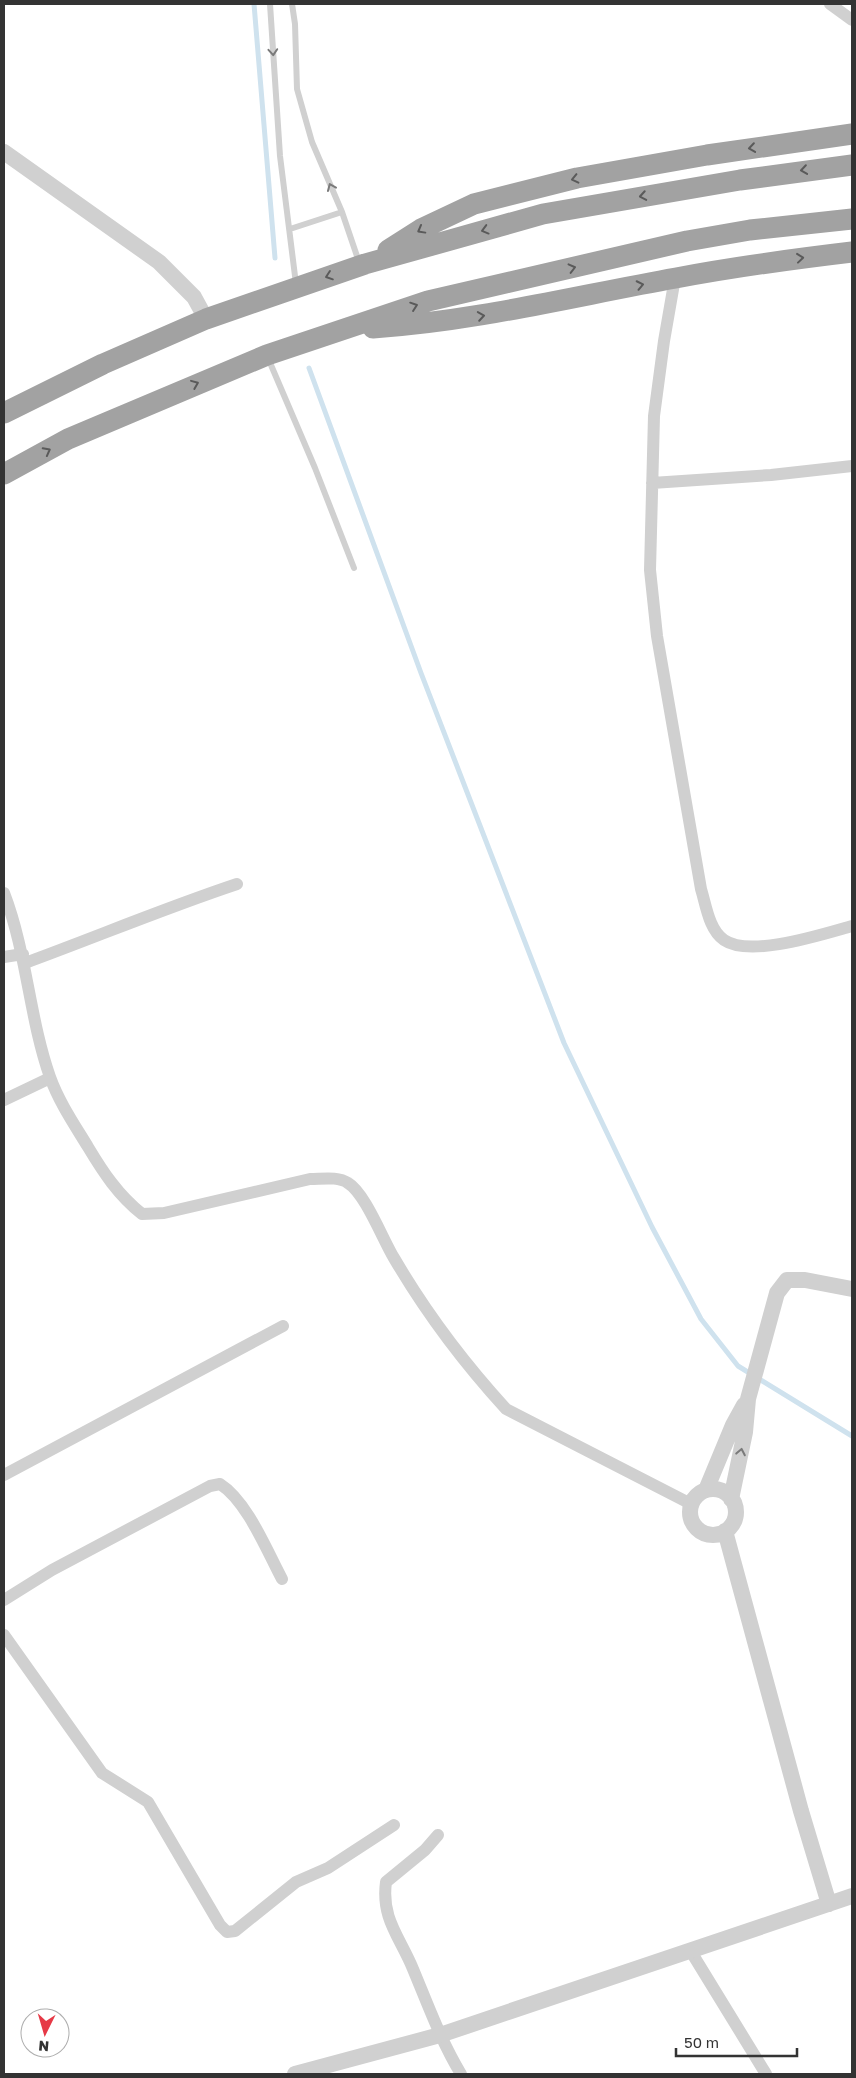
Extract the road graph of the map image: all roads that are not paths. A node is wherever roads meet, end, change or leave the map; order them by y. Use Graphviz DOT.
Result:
graph roads {
  1 [pos="270,4"];
  2 [pos="292,4"];
  3 [pos="830,4"];
  4 [pos="852,20"];
  5 [pos="852,134"];
  6 [pos="4,152"];
  7 [pos="852,165"];
  8 [pos="342,212"];
  9 [pos="852,218"];
  10 [pos="290,229"];
  11 [pos="852,252"];
  12 [pos="363,265"];
  13 [pos="675,278"];
  14 [pos="296,287"];
  15 [pos="206,320"];
  16 [pos="345,330"];
  17 [pos="267,355"];
  18 [pos="4,413"];
  19 [pos="852,466"];
  20 [pos="4,474"];
  21 [pos="652,483"];
  22 [pos="354,568"];
  23 [pos="237,884"];
  24 [pos="4,893"];
  25 [pos="852,926"];
  26 [pos="4,957"];
  27 [pos="24,958"];
  28 [pos="50,1078"];
  29 [pos="4,1100"];
  30 [pos="852,1290"];
  31 [pos="283,1326"];
  32 [pos="748,1399"];
  33 [pos="4,1475"];
  34 [pos="706,1490"];
  35 [pos="732,1500"];
  36 [pos="691,1504"];
  37 [pos="726,1531"];
  38 [pos="282,1579"];
  39 [pos="4,1600"];
  40 [pos="4,1635"];
  41 [pos="394,1826"];
  42 [pos="438,1836"];
  43 [pos="852,1896"];
  44 [pos="829,1904"];
  45 [pos="690,1950"];
  46 [pos="440,2035"];
  47 [pos="295,2074"];
  48 [pos="462,2074"];
  49 [pos="766,2074"];
  1 -- 10 [label="lane, one-way"];
  8 -- 2 [label="lane, one-way"];
  3 -- 4 [label="street"];
  5 -- 12 [label="highway, one-way"];
  6 -- 15 [label="street"];
  7 -- 12 [label="highway, one-way"];
  8 -- 10 [label="lane"];
  8 -- 12 [label="lane"];
  16 -- 9 [label="highway, one-way"];
  10 -- 14 [label="lane"];
  13 -- 11 [label="highway, one-way"];
  12 -- 14 [label="highway, one-way"];
  16 -- 13 [label="highway, one-way"];
  13 -- 21 [label="street"];
  14 -- 15 [label="highway"];
  15 -- 18 [label="highway"];
  16 -- 17 [label="highway"];
  20 -- 17 [label="highway, one-way"];
  17 -- 22 [label="lane"];
  19 -- 21 [label="street"];
  21 -- 25 [label="street"];
  23 -- 27 [label="street"];
  24 -- 27 [label="street"];
  26 -- 27 [label="street"];
  27 -- 28 [label="street"];
  28 -- 29 [label="street"];
  28 -- 36 [label="street"];
  30 -- 32 [label="street"];
  31 -- 33 [label="street"];
  32 -- 34 [label="street"];
  35 -- 32 [label="street, one-way"];
  34 -- 35 [label="street"];
  34 -- 36 [label="street"];
  35 -- 37 [label="street"];
  36 -- 37 [label="street"];
  37 -- 44 [label="street"];
  38 -- 39 [label="street"];
  40 -- 41 [label="street"];
  42 -- 46 [label="street"];
  43 -- 44 [label="street"];
  44 -- 45 [label="street"];
  45 -- 46 [label="street"];
  45 -- 49 [label="street"];
  46 -- 47 [label="street"];
  46 -- 48 [label="street"];
}
